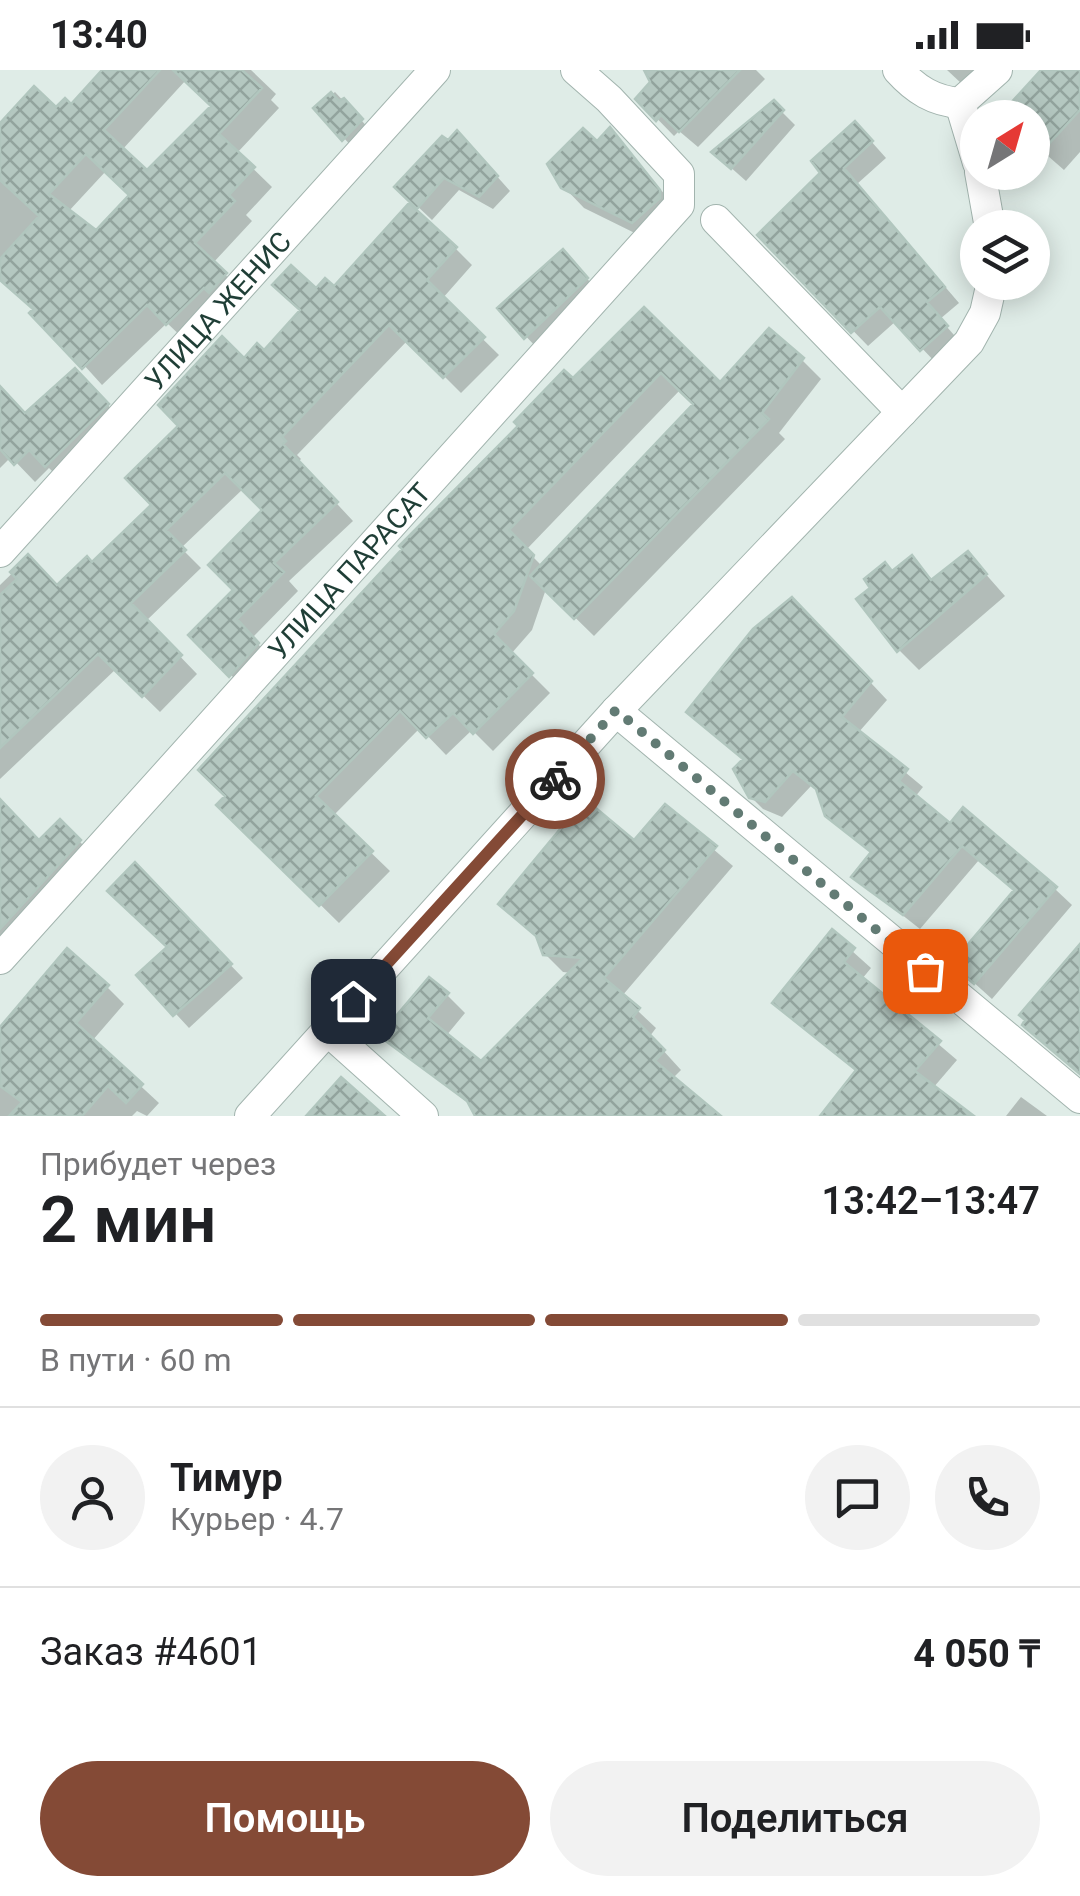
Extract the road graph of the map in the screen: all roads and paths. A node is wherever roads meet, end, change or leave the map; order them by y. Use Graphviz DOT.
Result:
graph roads {
  1 [pos="435,70"];
  2 [pos="576,70"];
  3 [pos="898,70"];
  4 [pos="997,70"];
  5 [pos="962,100"];
  6 [pos="960,102"];
  7 [pos="716,220"];
  8 [pos="988,300"];
  9 [pos="902,412"];
  10 [pos="0,552"];
  11 [pos="616,710"];
  12 [pos="0,959"];
  13 [pos="327,1030"];
  14 [pos="1080,1098"];
  15 [pos="250,1116"];
  16 [pos="423,1116"];
  1 -- 10 [label="street, УЛИЦА ЖЕНИС"];
  2 -- 12 [label="street, УЛИЦА ПАРАСАТ"];
  3 -- 6 [label="street"];
  4 -- 5 [label="street"];
  7 -- 9 [label="street"];
  8 -- 9 [label="street"];
  9 -- 11 [label="street"];
  11 -- 13 [label="street"];
  11 -- 14 [label="street"];
  13 -- 15 [label="street"];
  13 -- 16 [label="street"];
}
